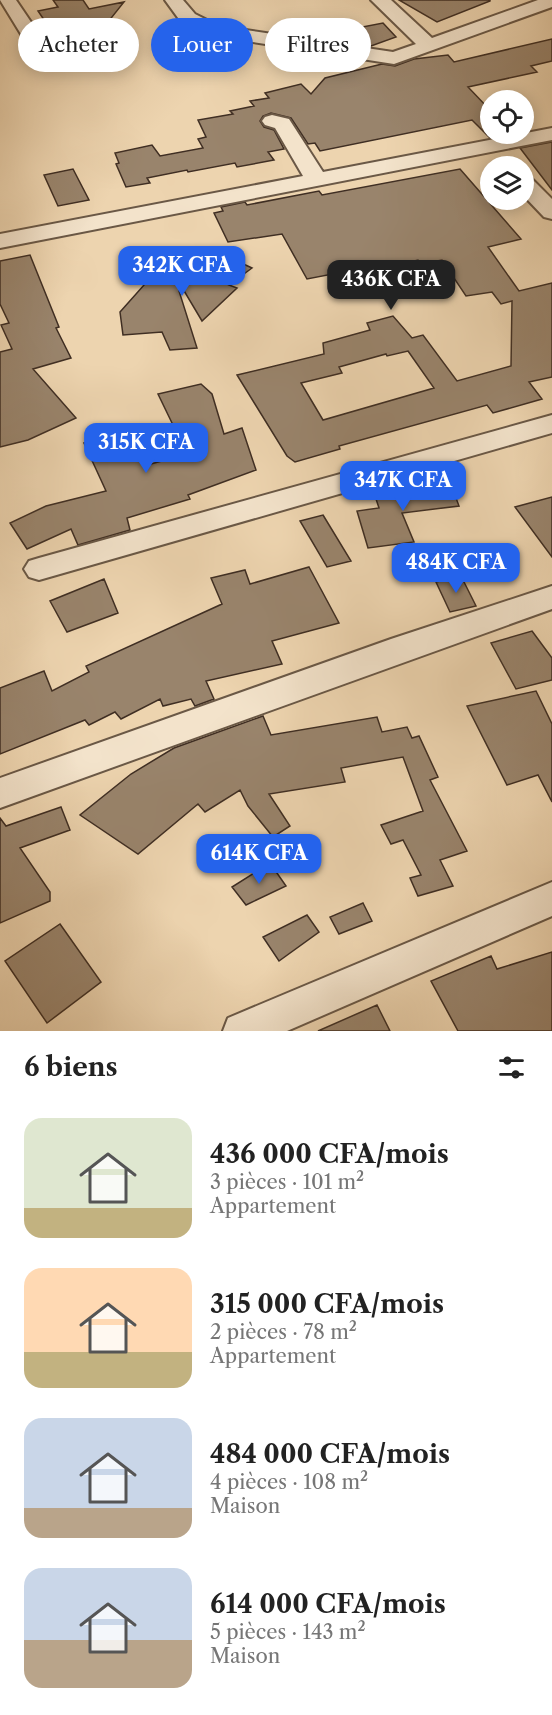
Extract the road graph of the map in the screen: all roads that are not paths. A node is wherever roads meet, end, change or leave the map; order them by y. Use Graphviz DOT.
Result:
graph roads {
  1 [pos="7,0"];
  2 [pos="174,0"];
  3 [pos="380,0"];
  4 [pos="552,1"];
  5 [pos="19,18"];
  6 [pos="429,46"];
  7 [pos="272,121"];
  8 [pos="552,134"];
  9 [pos="486,147"];
  10 [pos="495,156"];
  11 [pos="317,180"];
  12 [pos="534,194"];
  13 [pos="552,212"];
  14 [pos="0,241"];
  15 [pos="552,424"];
  16 [pos="39,569"];
  17 [pos="552,597"];
  18 [pos="0,794"];
  19 [pos="552,899"];
  20 [pos="242,1031"];
  1 -- 5 [label="street"];
  2 -- 6 [label="street"];
  3 -- 6 [label="street"];
  4 -- 6 [label="street"];
  7 -- 11 [label="street"];
  8 -- 9 [label="street"];
  9 -- 10 [label="street"];
  9 -- 11 [label="street"];
  11 -- 14 [label="street"];
  12 -- 13 [label="street"];
  15 -- 16 [label="street"];
  17 -- 18 [label="street"];
  19 -- 20 [label="street"];
}
